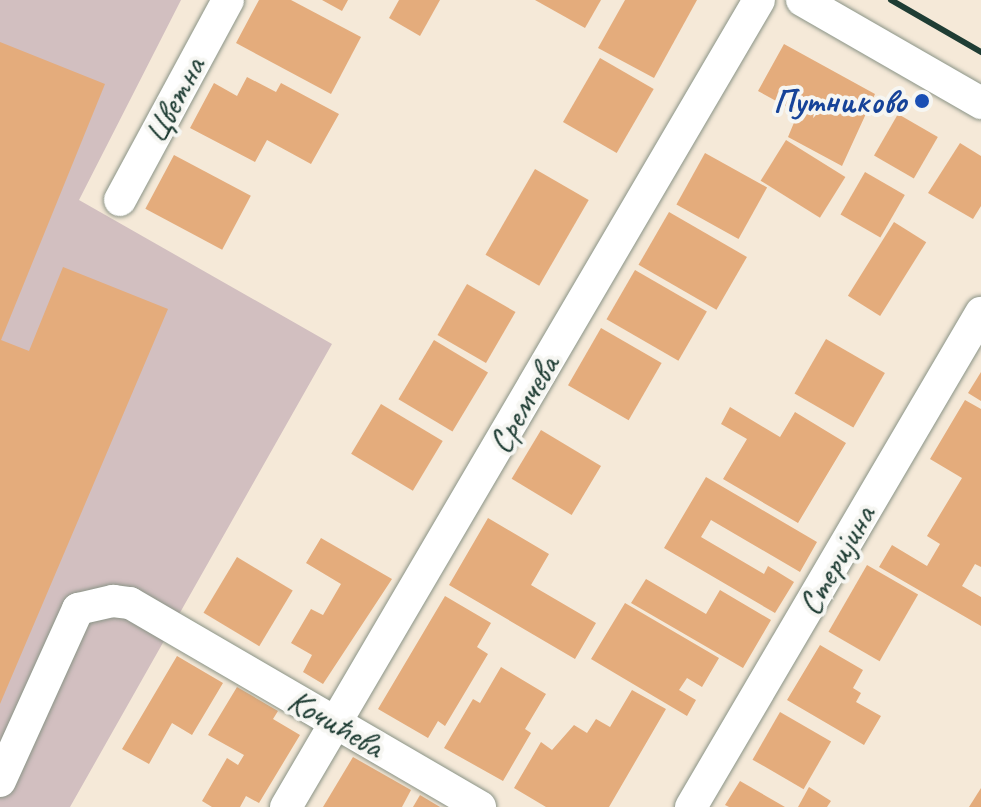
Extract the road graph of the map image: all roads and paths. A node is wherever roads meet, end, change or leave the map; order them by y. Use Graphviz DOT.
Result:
graph roads {
  1 [pos="228,0"];
  2 [pos="759,0"];
  3 [pos="802,0"];
  4 [pos="981,103"];
  5 [pos="120,200"];
  6 [pos="981,313"];
  7 [pos="336,723"];
  8 [pos="0,781"];
  9 [pos="286,807"];
  10 [pos="480,807"];
  11 [pos="691,807"];
  1 -- 5 [label="street, Цветна"];
  2 -- 7 [label="street, Сремчева"];
  3 -- 4 [label="street"];
  6 -- 11 [label="street, Стеријина"];
  7 -- 8 [label="street, Кочићева"];
  7 -- 9 [label="street, Сремчева"];
  7 -- 10 [label="street, Кочићева"];
}
